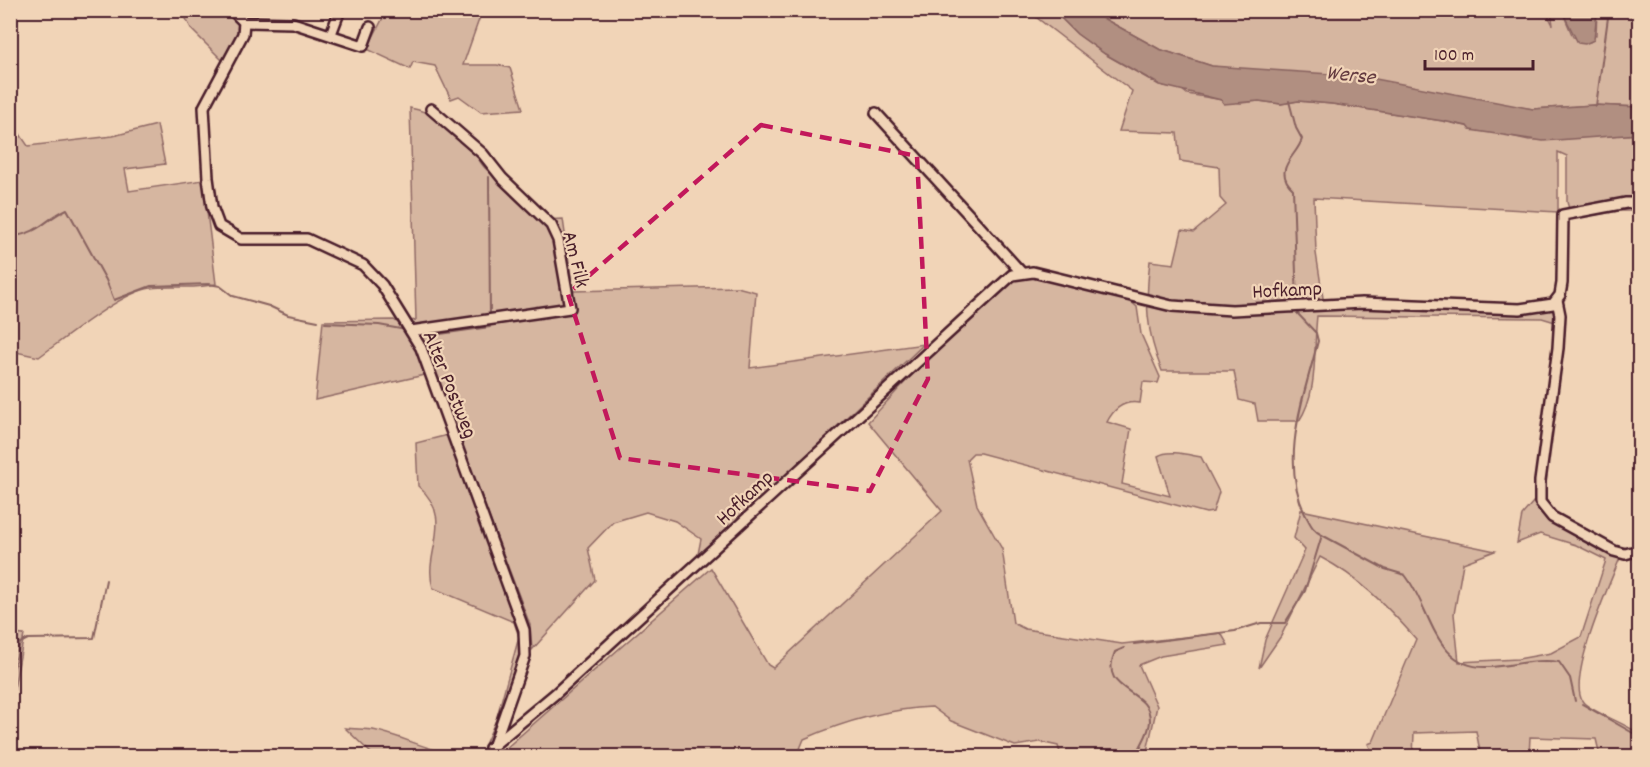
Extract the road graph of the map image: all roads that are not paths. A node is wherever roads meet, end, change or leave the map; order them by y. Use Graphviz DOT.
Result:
graph roads {
  1 [pos="340,10"];
  2 [pos="232,11"];
  3 [pos="244,22"];
  4 [pos="370,27"];
  5 [pos="331,34"];
  6 [pos="431,109"];
  7 [pos="876,112"];
  8 [pos="1640,203"];
  9 [pos="1021,272"];
  10 [pos="1557,300"];
  11 [pos="411,331"];
  12 [pos="1640,550"];
  13 [pos="490,752"];
  1 -- 5 [label="street"];
  2 -- 3 [label="street"];
  3 -- 5 [label="street"];
  3 -- 11 [label="street, Alter Postweg"];
  4 -- 5 [label="street"];
  6 -- 11 [label="street, Am Filk"];
  7 -- 9 [label="street"];
  8 -- 10 [label="street"];
  9 -- 10 [label="street, Hofkamp"];
  9 -- 13 [label="street, Hofkamp"];
  10 -- 12 [label="street"];
  11 -- 13 [label="street, Alter Postweg"];
}
